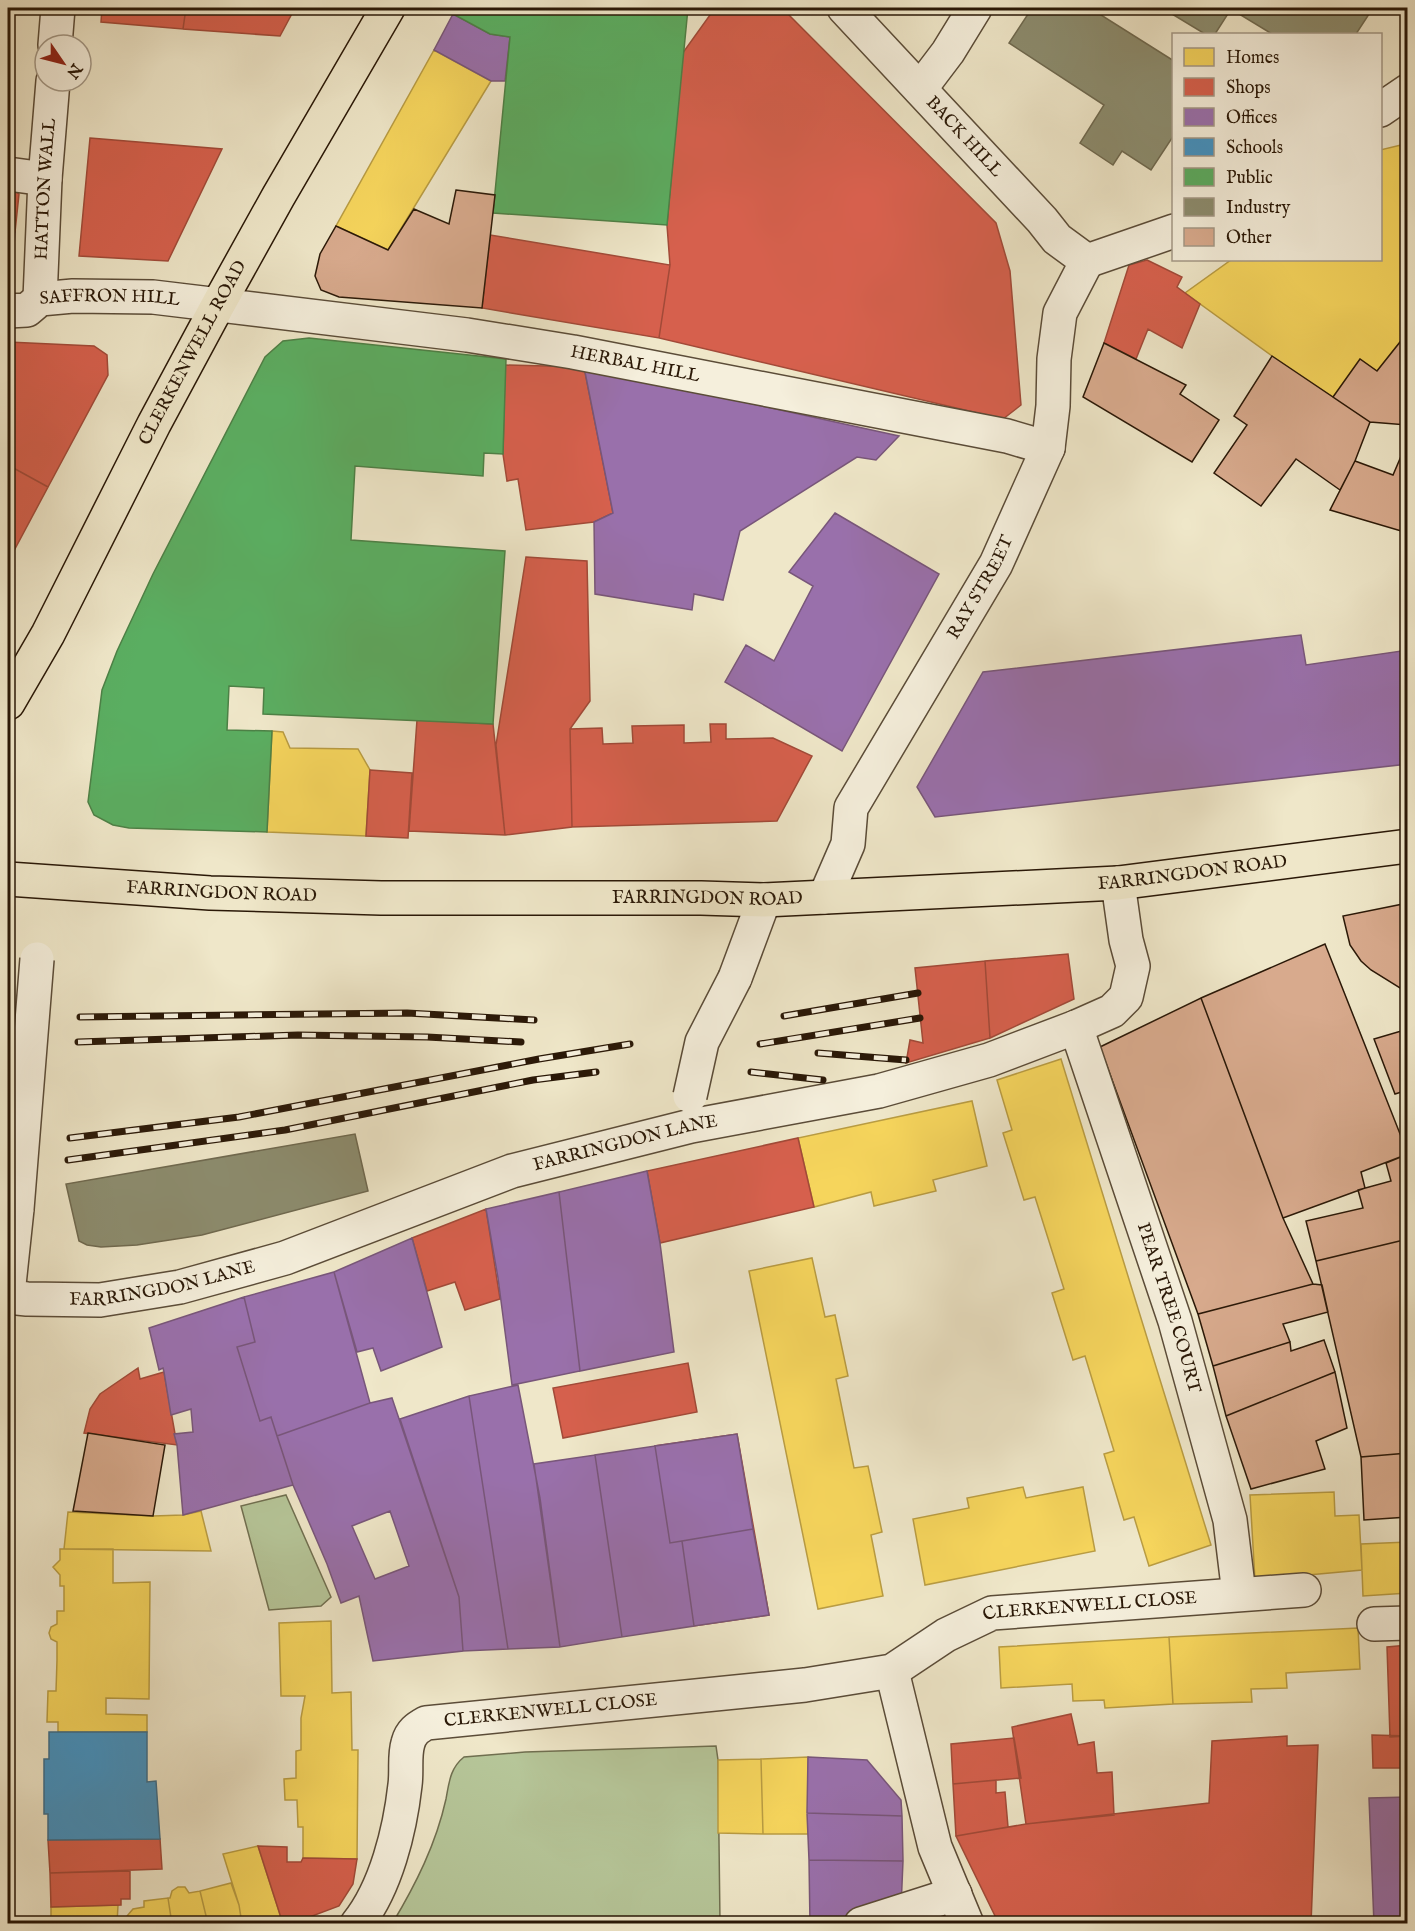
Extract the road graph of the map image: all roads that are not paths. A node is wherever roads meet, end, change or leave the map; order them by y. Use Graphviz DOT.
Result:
graph roads {
  1 [pos="58,8"];
  2 [pos="388,8"];
  3 [pos="844,8"];
  4 [pos="975,8"];
  5 [pos="57,33"];
  6 [pos="920,89"];
  7 [pos="1407,91"];
  8 [pos="52,93"];
  9 [pos="1382,109"];
  10 [pos="8,174"];
  11 [pos="45,179"];
  12 [pos="1172,231"];
  13 [pos="1087,261"];
  14 [pos="40,299"];
  15 [pos="218,305"];
  16 [pos="8,311"];
  17 [pos="1048,448"];
  18 [pos="8,703"];
  19 [pos="1407,846"];
  20 [pos="8,879"];
  21 [pos="1118,883"];
  22 [pos="825,897"];
  23 [pos="765,900"];
  24 [pos="37,959"];
  25 [pos="1076,1027"];
  26 [pos="691,1111"];
  27 [pos="8,1295"];
  28 [pos="1304,1590"];
  29 [pos="1239,1594"];
  30 [pos="1407,1623"];
  31 [pos="1374,1624"];
  32 [pos="892,1671"];
  33 [pos="955,1894"];
  34 [pos="357,1923"];
  35 [pos="861,1923"];
  36 [pos="967,1923"];
  1 -- 5 [label="street"];
  2 -- 15 [label="main road, CLERKENWELL ROAD"];
  3 -- 6 [label="street, BACK HILL"];
  4 -- 6 [label="street"];
  6 -- 13 [label="street, BACK HILL"];
  7 -- 9 [label="street"];
  8 -- 11 [label="street, HATTON WALL"];
  10 -- 11 [label="street"];
  11 -- 14 [label="street, HATTON WALL"];
  12 -- 13 [label="street"];
  13 -- 17 [label="street, RAY STREET"];
  14 -- 15 [label="street, SAFFRON HILL"];
  14 -- 16 [label="street, SAFFRON HILL"];
  15 -- 17 [label="street, HERBAL HILL"];
  15 -- 18 [label="main road, CLERKENWELL ROAD"];
  17 -- 22 [label="street, RAY STREET"];
  19 -- 21 [label="main road, FARRINGDON ROAD"];
  20 -- 23 [label="main road, FARRINGDON ROAD"];
  21 -- 22 [label="main road, FARRINGDON ROAD"];
  21 -- 25 [label="street, FARRINGDON LANE"];
  22 -- 23 [label="main road, FARRINGDON ROAD"];
  23 -- 26 [label="street, bridge"];
  24 -- 27 [label="street, bridge"];
  25 -- 26 [label="street, FARRINGDON LANE"];
  25 -- 29 [label="street, PEAR TREE COURT"];
  26 -- 27 [label="street, FARRINGDON LANE"];
  28 -- 29 [label="street, CLERKENWELL CLOSE"];
  29 -- 32 [label="street, CLERKENWELL CLOSE"];
  30 -- 31 [label="street"];
  32 -- 33 [label="street"];
  32 -- 34 [label="street, CLERKENWELL CLOSE"];
  33 -- 35 [label="street"];
  33 -- 36 [label="street"];
}
